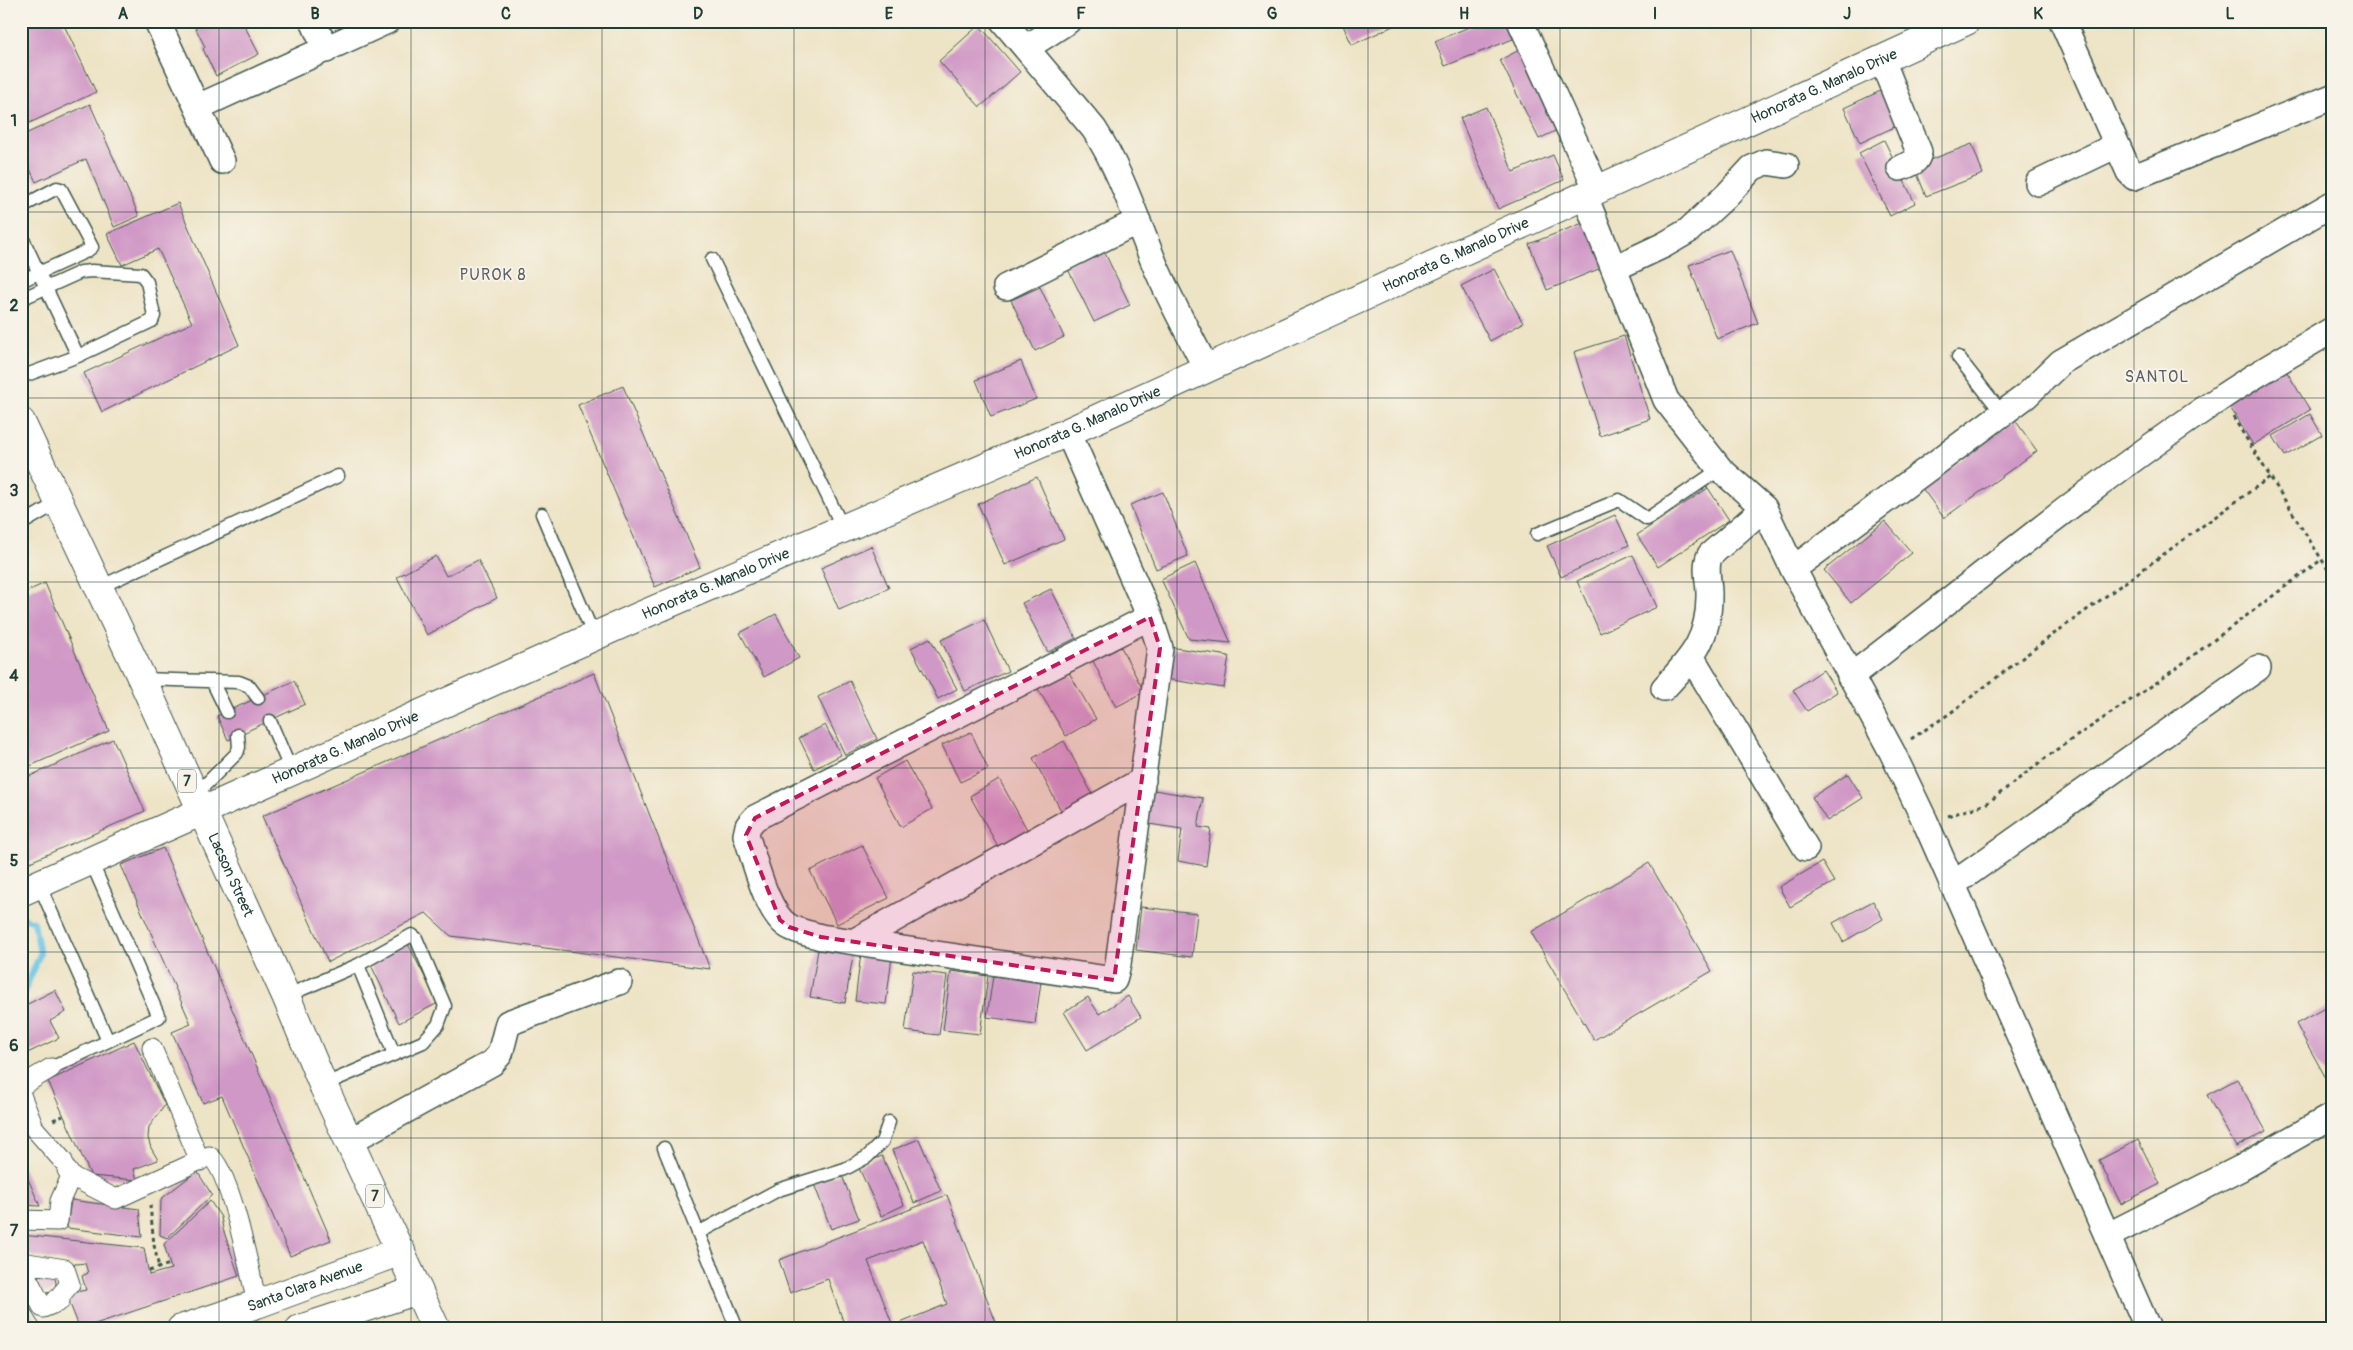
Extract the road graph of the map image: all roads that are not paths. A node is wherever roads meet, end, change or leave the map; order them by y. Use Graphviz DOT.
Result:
graph roads {
  1 [pos="157,21"];
  2 [pos="313,21"];
  3 [pos="388,21"];
  4 [pos="1003,21"];
  5 [pos="1068,21"];
  6 [pos="1520,21"];
  7 [pos="1966,21"];
  8 [pos="2062,21"];
  9 [pos="1026,48"];
  10 [pos="326,50"];
  11 [pos="1882,60"];
  12 [pos="2332,97"];
  13 [pos="198,107"];
  14 [pos="2117,146"];
  15 [pos="222,161"];
  16 [pos="1786,164"];
  17 [pos="1900,168"];
  18 [pos="2038,183"];
  19 [pos="1591,193"];
  20 [pos="2332,204"];
  21 [pos="21,207"];
  22 [pos="1138,221"];
  23 [pos="21,236"];
  24 [pos="712,259"];
  25 [pos="1615,268"];
  26 [pos="39,274"];
  27 [pos="21,281"];
  28 [pos="1006,287"];
  29 [pos="46,288"];
  30 [pos="21,298"];
  31 [pos="2332,330"];
  32 [pos="78,356"];
  33 [pos="1958,357"];
  34 [pos="1206,368"];
  35 [pos="21,377"];
  36 [pos="2002,413"];
  37 [pos="21,422"];
  38 [pos="1068,432"];
  39 [pos="1720,469"];
  40 [pos="338,476"];
  41 [pos="59,502"];
  42 [pos="1764,508"];
  43 [pos="542,514"];
  44 [pos="21,524"];
  45 [pos="843,528"];
  46 [pos="1537,534"];
  47 [pos="1794,569"];
  48 [pos="100,587"];
  49 [pos="1150,617"];
  50 [pos="594,636"];
  51 [pos="1692,658"];
  52 [pos="2258,668"];
  53 [pos="1850,677"];
  54 [pos="142,679"];
  55 [pos="212,681"];
  56 [pos="1664,688"];
  57 [pos="258,698"];
  58 [pos="227,712"];
  59 [pos="270,721"];
  60 [pos="238,735"];
  61 [pos="292,772"];
  62 [pos="1143,780"];
  63 [pos="198,804"];
  64 [pos="1806,848"];
  65 [pos="91,861"];
  66 [pos="1952,885"];
  67 [pos="30,888"];
  68 [pos="855,941"];
  69 [pos="358,965"];
  70 [pos="619,982"];
  71 [pos="286,996"];
  72 [pos="108,1041"];
  73 [pos="152,1048"];
  74 [pos="394,1054"];
  75 [pos="51,1068"];
  76 [pos="324,1085"];
  77 [pos="21,1086"];
  78 [pos="21,1095"];
  79 [pos="2332,1116"];
  80 [pos="890,1122"];
  81 [pos="350,1141"];
  82 [pos="664,1148"];
  83 [pos="200,1160"];
  84 [pos="67,1169"];
  85 [pos="21,1220"];
  86 [pos="698,1234"];
  87 [pos="2108,1236"];
  88 [pos="400,1251"];
  89 [pos="21,1262"];
  90 [pos="21,1266"];
  91 [pos="418,1290"];
  92 [pos="257,1304"];
  93 [pos="309,1327"];
  94 [pos="181,1329"];
  95 [pos="436,1329"];
  96 [pos="737,1329"];
  97 [pos="2148,1329"];
  1 -- 13 [label="street"];
  2 -- 10 [label="street"];
  3 -- 10 [label="street"];
  4 -- 9 [label="street"];
  5 -- 9 [label="street"];
  6 -- 19 [label="street"];
  7 -- 11 [label="street, Honorata G. Manalo Drive"];
  8 -- 14 [label="street"];
  9 -- 22 [label="street"];
  10 -- 13 [label="street"];
  11 -- 17 [label="street"];
  11 -- 19 [label="street, Honorata G. Manalo Drive"];
  12 -- 14 [label="street"];
  13 -- 15 [label="street"];
  14 -- 18 [label="street"];
  16 -- 25 [label="street"];
  19 -- 25 [label="street"];
  19 -- 34 [label="street, Honorata G. Manalo Drive"];
  20 -- 36 [label="street"];
  21 -- 26 [label="lane"];
  22 -- 28 [label="street"];
  22 -- 34 [label="street"];
  23 -- 26 [label="lane"];
  24 -- 45 [label="lane"];
  25 -- 39 [label="street"];
  26 -- 27 [label="lane"];
  26 -- 29 [label="lane"];
  29 -- 30 [label="lane"];
  29 -- 32 [label="lane"];
  29 -- 32 [label="lane"];
  31 -- 53 [label="street"];
  32 -- 35 [label="lane"];
  33 -- 36 [label="lane"];
  34 -- 38 [label="street, Honorata G. Manalo Drive"];
  36 -- 47 [label="street"];
  37 -- 41 [label="street, Lacson Street / 7"];
  38 -- 45 [label="street, Honorata G. Manalo Drive"];
  38 -- 49 [label="street"];
  39 -- 42 [label="street"];
  39 -- 46 [label="lane"];
  40 -- 48 [label="lane"];
  41 -- 44 [label="lane"];
  41 -- 48 [label="street, Lacson Street / 7"];
  42 -- 47 [label="street"];
  42 -- 51 [label="street"];
  43 -- 50 [label="lane"];
  45 -- 50 [label="street, Honorata G. Manalo Drive"];
  47 -- 53 [label="street"];
  48 -- 54 [label="street, Lacson Street / 7"];
  49 -- 62 [label="street"];
  49 -- 68 [label="street"];
  50 -- 61 [label="street, Honorata G. Manalo Drive"];
  51 -- 56 [label="street"];
  51 -- 64 [label="street"];
  52 -- 66 [label="street"];
  53 -- 66 [label="street"];
  54 -- 55 [label="lane"];
  54 -- 63 [label="street, Lacson Street / 7"];
  55 -- 57 [label="lane"];
  55 -- 58 [label="lane"];
  59 -- 61 [label="lane"];
  60 -- 63 [label="lane"];
  61 -- 63 [label="street, Honorata G. Manalo Drive"];
  62 -- 68 [label="street"];
  62 -- 68 [label="street"];
  63 -- 65 [label="street, Honorata G. Manalo Drive"];
  63 -- 71 [label="street, Lacson Street / 7"];
  65 -- 67 [label="street, Honorata G. Manalo Drive"];
  65 -- 72 [label="lane"];
  66 -- 87 [label="street"];
  67 -- 72 [label="lane"];
  69 -- 71 [label="lane"];
  69 -- 74 [label="lane"];
  69 -- 74 [label="lane"];
  70 -- 81 [label="street"];
  71 -- 76 [label="street, Lacson Street / 7"];
  72 -- 75 [label="lane"];
  73 -- 83 [label="street"];
  74 -- 76 [label="lane"];
  75 -- 77 [label="street"];
  76 -- 81 [label="street, Lacson Street / 7"];
  78 -- 84 [label="street"];
  79 -- 87 [label="street"];
  80 -- 86 [label="lane"];
  81 -- 88 [label="street, Lacson Street / 7"];
  82 -- 86 [label="lane"];
  83 -- 84 [label="street"];
  83 -- 92 [label="street"];
  84 -- 85 [label="street"];
  86 -- 96 [label="lane"];
  87 -- 97 [label="street"];
  88 -- 91 [label="street, Lacson Street / 7"];
  88 -- 92 [label="street, Santa Clara Avenue"];
  89 -- 90 [label="street"];
  91 -- 93 [label="street"];
  91 -- 95 [label="street, Lacson Street / 7"];
  92 -- 94 [label="street, Santa Clara Avenue"];
}
